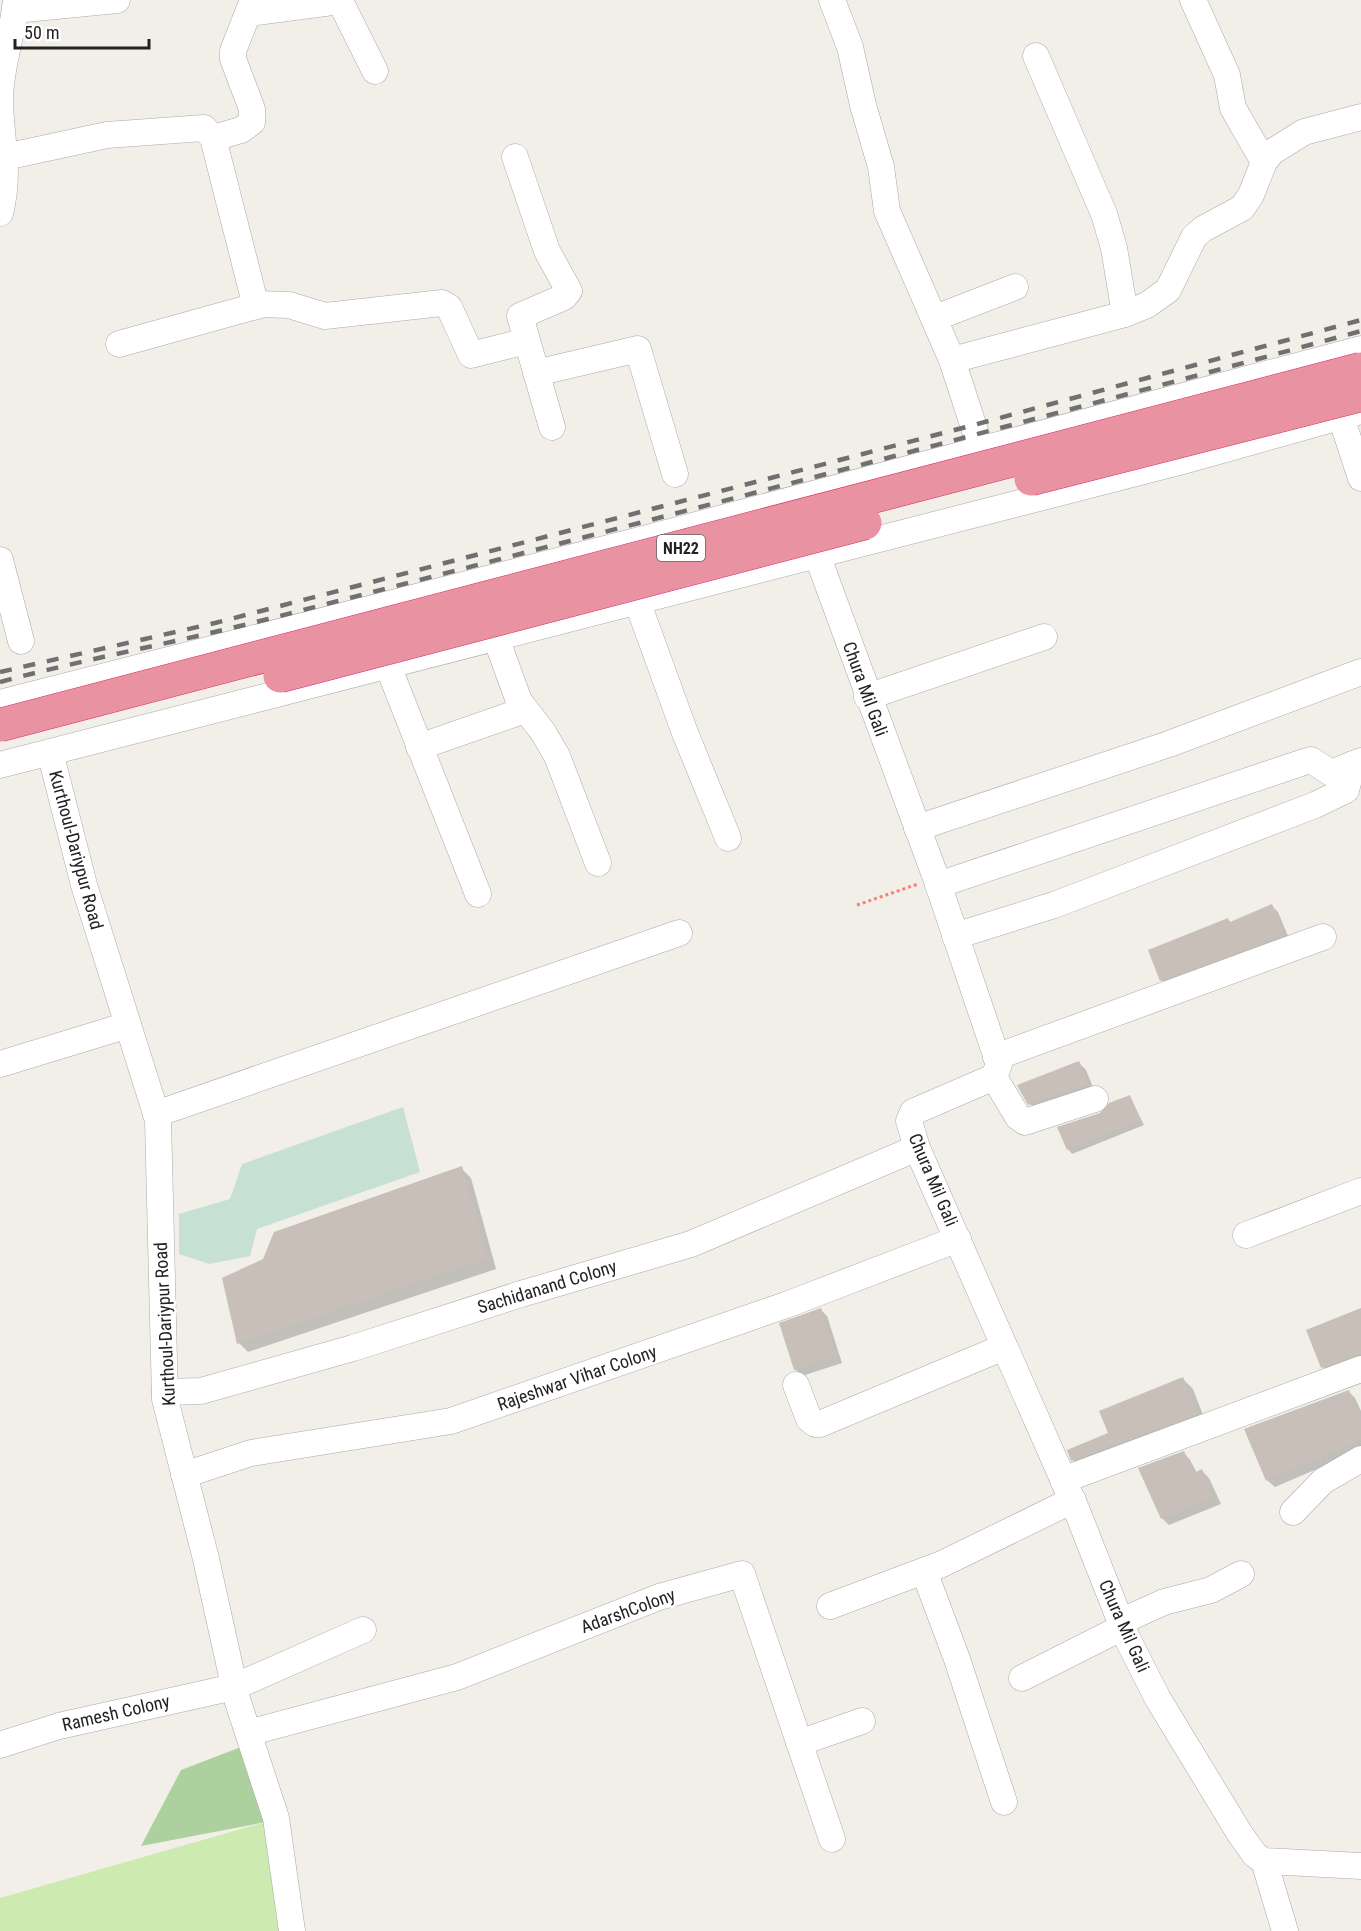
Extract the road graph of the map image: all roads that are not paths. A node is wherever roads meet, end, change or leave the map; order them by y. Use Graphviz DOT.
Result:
graph roads {
  1 [pos="117,0"];
  2 [pos="832,0"];
  3 [pos="1193,0"];
  4 [pos="15,5"];
  5 [pos="251,6"];
  6 [pos="1036,56"];
  7 [pos="375,71"];
  8 [pos="0,97"];
  9 [pos="1361,117"];
  10 [pos="213,138"];
  11 [pos="5,157"];
  12 [pos="515,157"];
  13 [pos="1264,162"];
  14 [pos="0,213"];
  15 [pos="1015,287"];
  16 [pos="261,305"];
  17 [pos="1125,314"];
  18 [pos="935,318"];
  19 [pos="526,340"];
  20 [pos="119,344"];
  21 [pos="1361,349"];
  22 [pos="951,360"];
  23 [pos="1361,369"];
  24 [pos="536,373"];
  25 [pos="1234,382"];
  26 [pos="1354,408"];
  27 [pos="552,427"];
  28 [pos="1250,442"];
  29 [pos="981,449"];
  30 [pos="675,474"];
  31 [pos="1361,478"];
  32 [pos="748,510"];
  33 [pos="817,555"];
  34 [pos="0,560"];
  35 [pos="761,569"];
  36 [pos="637,601"];
  37 [pos="1044,637"];
  38 [pos="496,638"];
  39 [pos="21,641"];
  40 [pos="388,666"];
  41 [pos="1361,672"];
  42 [pos="867,697"];
  43 [pos="0,703"];
  44 [pos="525,710"];
  45 [pos="0,725"];
  46 [pos="0,746"];
  47 [pos="419,747"];
  48 [pos="50,753"];
  49 [pos="1357,763"];
  50 [pos="0,765"];
  51 [pos="917,828"];
  52 [pos="728,838"];
  53 [pos="598,863"];
  54 [pos="937,881"];
  55 [pos="478,894"];
  56 [pos="679,933"];
  57 [pos="955,936"];
  58 [pos="1323,937"];
  59 [pos="128,1025"];
  60 [pos="0,1064"];
  61 [pos="995,1067"];
  62 [pos="1095,1099"];
  63 [pos="156,1114"];
  64 [pos="917,1148"];
  65 [pos="1361,1191"];
  66 [pos="1246,1235"];
  67 [pos="958,1239"];
  68 [pos="1005,1347"];
  69 [pos="1361,1369"];
  70 [pos="796,1385"];
  71 [pos="165,1392"];
  72 [pos="1361,1459"];
  73 [pos="184,1475"];
  74 [pos="1068,1490"];
  75 [pos="1293,1512"];
  76 [pos="924,1571"];
  77 [pos="1241,1574"];
  78 [pos="830,1606"];
  79 [pos="1122,1624"];
  80 [pos="363,1630"];
  81 [pos="1022,1678"];
  82 [pos="234,1687"];
  83 [pos="862,1721"];
  84 [pos="248,1733"];
  85 [pos="799,1743"];
  86 [pos="0,1745"];
  87 [pos="1004,1802"];
  88 [pos="832,1839"];
  89 [pos="1256,1857"];
  90 [pos="1361,1866"];
  91 [pos="292,1931"];
  92 [pos="1285,1931"];
  1 -- 4 [label="street"];
  2 -- 18 [label="street"];
  3 -- 13 [label="street"];
  4 -- 8 [label="street"];
  5 -- 7 [label="street"];
  5 -- 10 [label="street"];
  6 -- 17 [label="street"];
  8 -- 11 [label="street"];
  9 -- 13 [label="street"];
  10 -- 11 [label="street"];
  10 -- 16 [label="street"];
  11 -- 14 [label="street"];
  12 -- 19 [label="street"];
  13 -- 17 [label="street"];
  15 -- 18 [label="street"];
  16 -- 19 [label="street"];
  16 -- 20 [label="street"];
  17 -- 22 [label="street"];
  18 -- 22 [label="street"];
  19 -- 24 [label="street"];
  21 -- 25 [label="street"];
  22 -- 29 [label="street"];
  23 -- 45 [label="highway, NH22, bridge"];
  24 -- 27 [label="street"];
  24 -- 30 [label="street"];
  25 -- 28 [label="street"];
  25 -- 29 [label="street"];
  26 -- 28 [label="street"];
  26 -- 31 [label="street"];
  26 -- 46 [label="highway, NH22, bridge"];
  28 -- 33 [label="street"];
  29 -- 32 [label="street"];
  32 -- 35 [label="street"];
  32 -- 43 [label="street"];
  33 -- 35 [label="street"];
  33 -- 42 [label="street, Chura Mil Gali"];
  34 -- 39 [label="street"];
  35 -- 36 [label="street"];
  36 -- 38 [label="street"];
  36 -- 52 [label="street"];
  37 -- 42 [label="street"];
  38 -- 40 [label="street"];
  38 -- 44 [label="street"];
  40 -- 47 [label="street"];
  40 -- 48 [label="street"];
  41 -- 51 [label="street"];
  42 -- 51 [label="street, Chura Mil Gali"];
  44 -- 47 [label="street"];
  44 -- 53 [label="street"];
  47 -- 55 [label="street"];
  48 -- 50 [label="street"];
  48 -- 59 [label="street, Kurthoul-Dariypur Road"];
  49 -- 54 [label="street"];
  49 -- 57 [label="street"];
  51 -- 54 [label="street, Chura Mil Gali"];
  54 -- 57 [label="street, Chura Mil Gali"];
  56 -- 63 [label="street"];
  57 -- 61 [label="street, Chura Mil Gali"];
  58 -- 61 [label="street"];
  59 -- 60 [label="street"];
  59 -- 63 [label="street, Kurthoul-Dariypur Road"];
  61 -- 62 [label="street"];
  61 -- 64 [label="street, Chura Mil Gali"];
  63 -- 71 [label="street, Kurthoul-Dariypur Road"];
  64 -- 67 [label="street, Chura Mil Gali"];
  64 -- 71 [label="street, Sachidanand Colony"];
  65 -- 66 [label="street"];
  67 -- 68 [label="street, Chura Mil Gali"];
  67 -- 73 [label="street, Rajeshwar Vihar Colony"];
  68 -- 70 [label="street"];
  68 -- 74 [label="street, Chura Mil Gali"];
  69 -- 74 [label="street"];
  71 -- 73 [label="street, Kurthoul-Dariypur Road"];
  72 -- 75 [label="street"];
  73 -- 82 [label="street, Kurthoul-Dariypur Road"];
  74 -- 76 [label="street"];
  74 -- 79 [label="street, Chura Mil Gali"];
  76 -- 78 [label="street"];
  76 -- 87 [label="street"];
  77 -- 79 [label="street"];
  79 -- 81 [label="street"];
  79 -- 89 [label="street, Chura Mil Gali"];
  80 -- 82 [label="street, Ramesh Colony"];
  82 -- 84 [label="street, Kurthoul-Dariypur Road"];
  82 -- 86 [label="street, Ramesh Colony"];
  83 -- 85 [label="street"];
  84 -- 85 [label="street, AdarshColony"];
  84 -- 91 [label="street, Kurthoul-Dariypur Road"];
  85 -- 88 [label="street, AdarshColony"];
  89 -- 90 [label="street"];
  89 -- 92 [label="street, Chura Mil Gali"];
}
